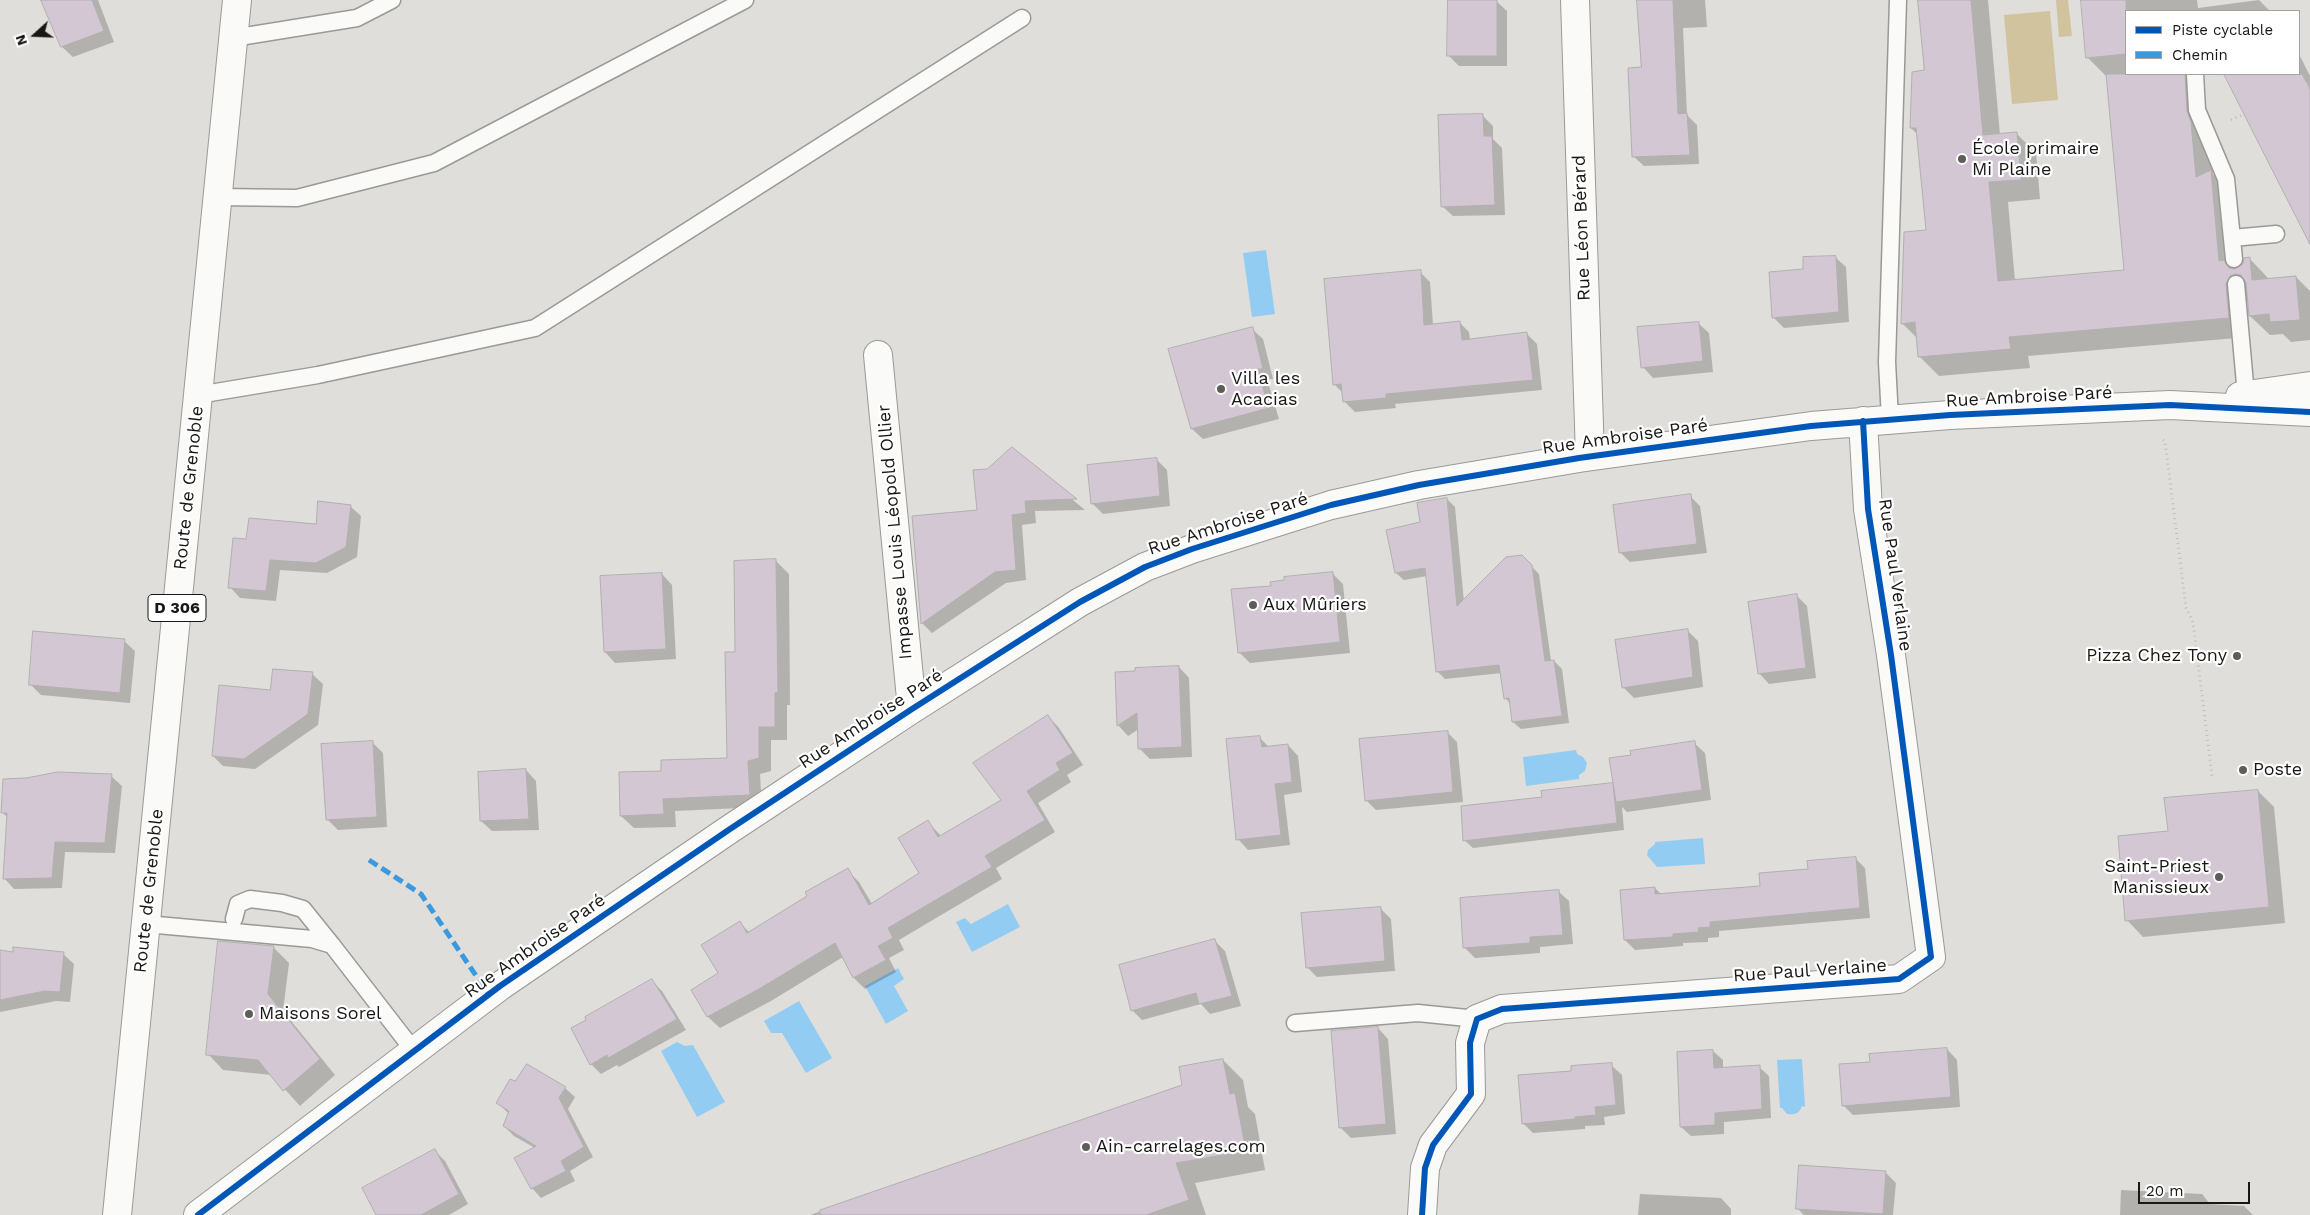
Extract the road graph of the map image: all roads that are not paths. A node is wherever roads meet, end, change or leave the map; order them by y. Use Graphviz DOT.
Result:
graph roads {
  1 [pos="237,0"];
  2 [pos="392,0"];
  3 [pos="745,0"];
  4 [pos="1575,0"];
  5 [pos="1898,0"];
  6 [pos="1022,18"];
  7 [pos="233,38"];
  8 [pos="2195,75"];
  9 [pos="217,197"];
  10 [pos="2276,234"];
  11 [pos="2232,238"];
  12 [pos="2234,259"];
  13 [pos="2236,284"];
  14 [pos="878,355"];
  15 [pos="2310,386"];
  16 [pos="198,395"];
  17 [pos="2246,395"];
  18 [pos="2182,405"];
  19 [pos="2310,412"];
  20 [pos="1877,420"];
  21 [pos="1590,456"];
  22 [pos="912,709"];
  23 [pos="234,919"];
  24 [pos="146,924"];
  25 [pos="332,945"];
  26 [pos="1477,1019"];
  27 [pos="1295,1023"];
  28 [pos="414,1051"];
  29 [pos="117,1215"];
  30 [pos="198,1215"];
  31 [pos="1422,1215"];
  1 -- 7 [label="street, Route de Grenoble / D 306"];
  2 -- 7 [label="lane"];
  3 -- 9 [label="lane"];
  4 -- 21 [label="street, Rue Léon Bérard"];
  5 -- 20 [label="lane"];
  6 -- 16 [label="lane"];
  7 -- 9 [label="street, Route de Grenoble / D 306"];
  8 -- 11 [label="lane"];
  9 -- 16 [label="street, Route de Grenoble / D 306"];
  10 -- 11 [label="lane"];
  11 -- 12 [label="lane"];
  13 -- 17 [label="lane"];
  14 -- 22 [label="street, Impasse Louis Léopold Ollier"];
  15 -- 17 [label="street, Rue Ambroise Paré"];
  16 -- 24 [label="street, Route de Grenoble / D 306"];
  17 -- 18 [label="street, Rue Ambroise Paré"];
  18 -- 19 [label="street, Rue Ambroise Paré"];
  18 -- 20 [label="street, Rue Ambroise Paré"];
  20 -- 21 [label="street, Rue Ambroise Paré"];
  20 -- 26 [label="street, Rue Paul Verlaine"];
  21 -- 22 [label="street, Rue Ambroise Paré"];
  22 -- 28 [label="street, Rue Ambroise Paré"];
  23 -- 25 [label="lane"];
  24 -- 25 [label="lane"];
  24 -- 29 [label="street, Route de Grenoble / D 306"];
  25 -- 28 [label="lane"];
  26 -- 27 [label="lane"];
  26 -- 31 [label="street"];
  28 -- 30 [label="street, Rue Ambroise Paré"];
}
